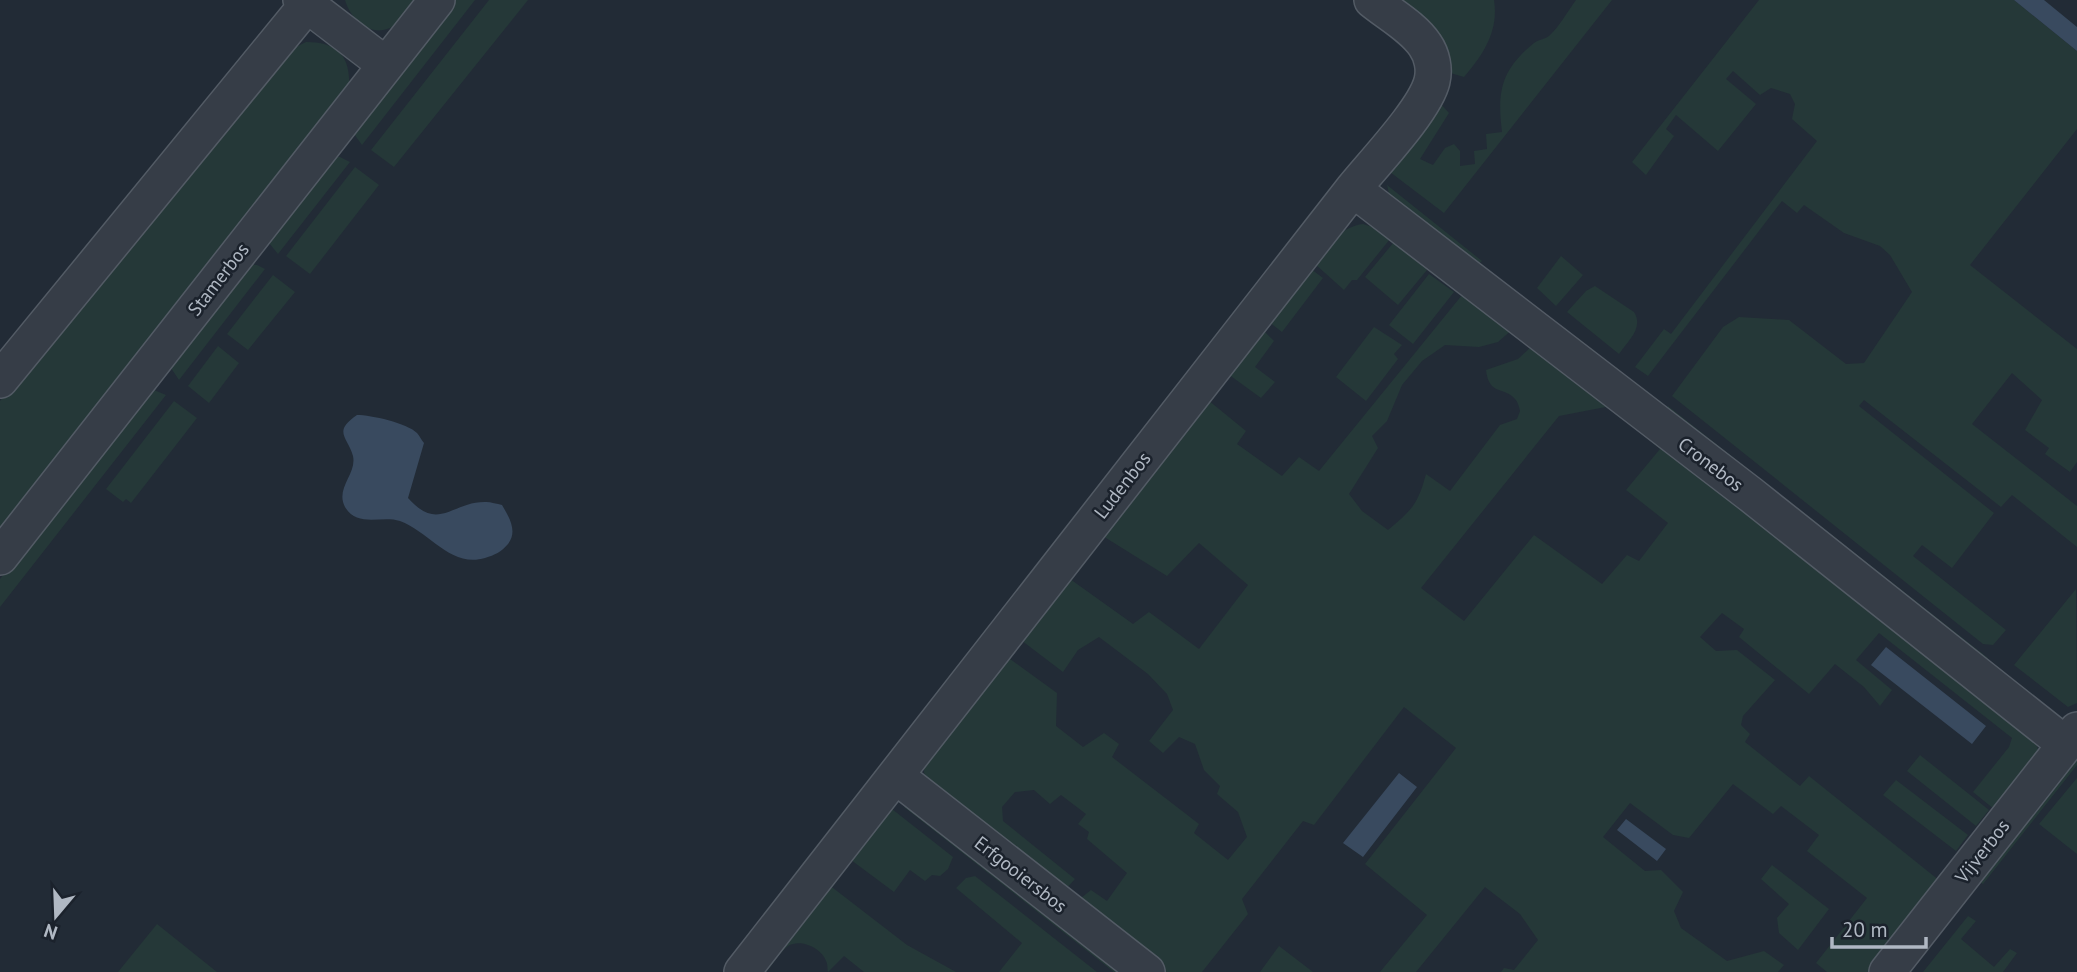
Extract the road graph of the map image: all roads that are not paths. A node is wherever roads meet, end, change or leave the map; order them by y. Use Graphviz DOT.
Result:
graph roads {
  1 [pos="437,0"];
  2 [pos="1372,0"];
  3 [pos="307,2"];
  4 [pos="386,65"];
  5 [pos="1353,189"];
  6 [pos="0,380"];
  7 [pos="0,557"];
  8 [pos="2071,737"];
  9 [pos="895,776"];
  10 [pos="742,972"];
  11 [pos="1147,972"];
  12 [pos="1886,972"];
  1 -- 4 [label="street, Stamerbos"];
  2 -- 5 [label="street, Ludenbos"];
  3 -- 4 [label="street"];
  3 -- 6 [label="street"];
  4 -- 7 [label="street, Stamerbos"];
  5 -- 8 [label="street, Cronebos"];
  5 -- 9 [label="street, Ludenbos"];
  8 -- 12 [label="street, Vijverbos"];
  9 -- 10 [label="street, Ludenbos"];
  9 -- 11 [label="street, Erfgooiersbos"];
}
